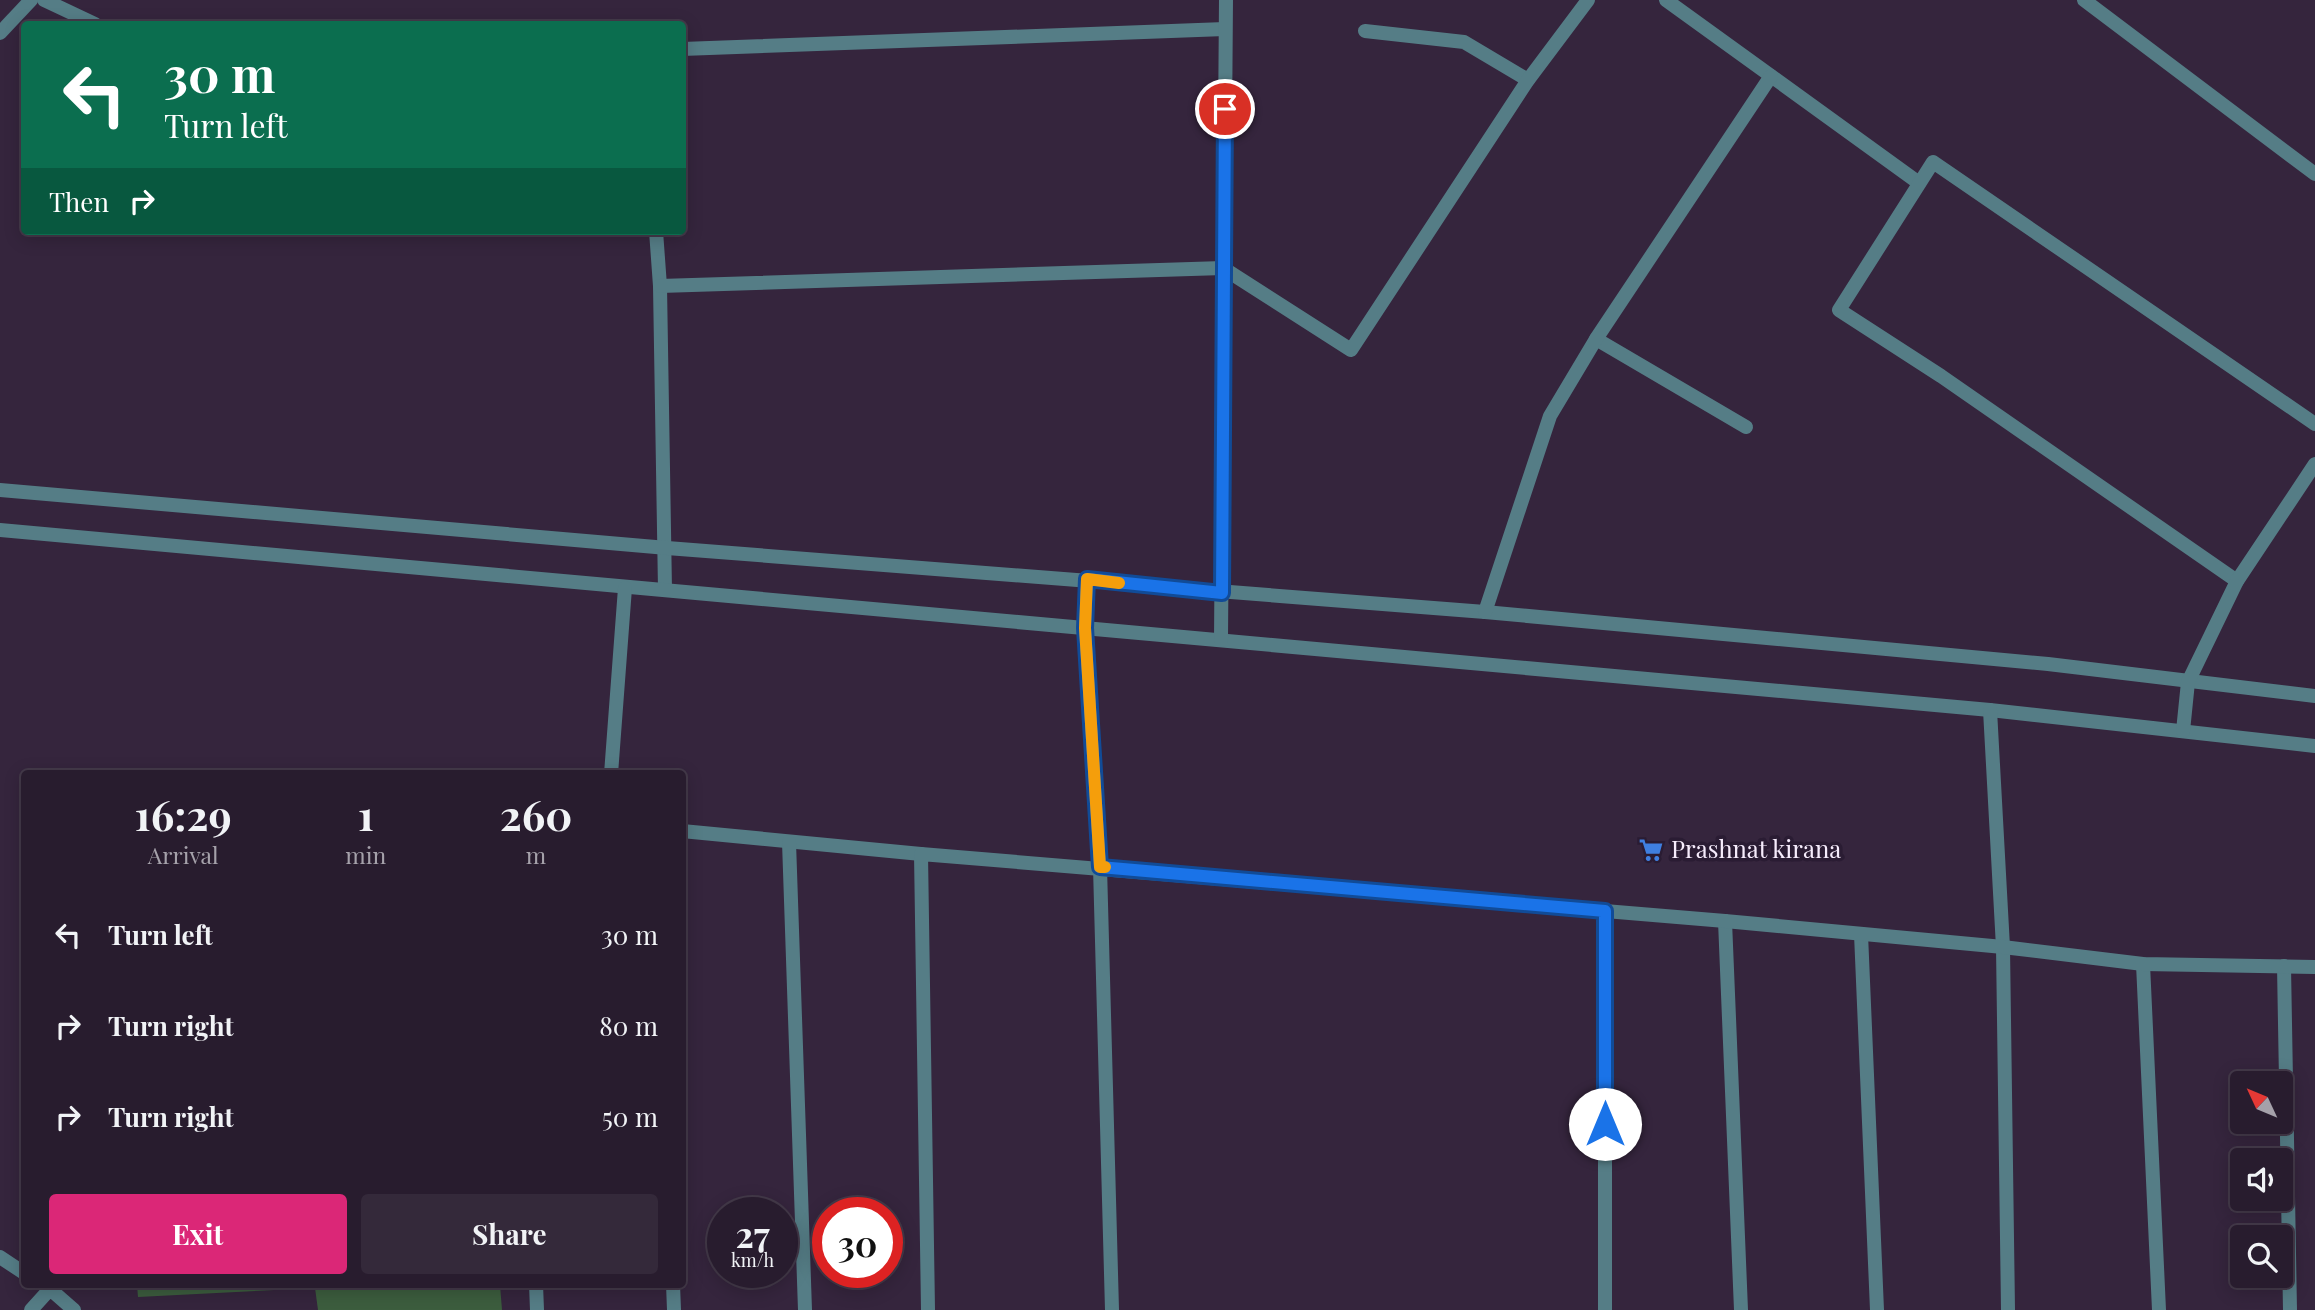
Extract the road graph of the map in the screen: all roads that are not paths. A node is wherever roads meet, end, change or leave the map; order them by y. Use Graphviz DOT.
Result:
graph roads {
  1 [pos="31,0"];
  2 [pos="44,0"];
  3 [pos="1226,0"];
  4 [pos="1588,0"];
  5 [pos="1666,0"];
  6 [pos="2084,0"];
  7 [pos="89,21"];
  8 [pos="1225,29"];
  9 [pos="1364,31"];
  10 [pos="0,33"];
  11 [pos="686,49"];
  12 [pos="1771,76"];
  13 [pos="1528,80"];
  14 [pos="2315,174"];
  15 [pos="1919,183"];
  16 [pos="656,235"];
  17 [pos="1223,268"];
  18 [pos="660,286"];
  19 [pos="1596,339"];
  20 [pos="2315,424"];
  21 [pos="1746,427"];
  22 [pos="2315,464"];
  23 [pos="0,490"];
  24 [pos="0,530"];
  25 [pos="667,548"];
  26 [pos="1087,579"];
  27 [pos="2237,581"];
  28 [pos="625,588"];
  29 [pos="665,590"];
  30 [pos="1222,593"];
  31 [pos="1485,612"];
  32 [pos="1085,628"];
  33 [pos="1221,640"];
  34 [pos="2189,682"];
  35 [pos="2315,696"];
  36 [pos="1990,710"];
  37 [pos="2183,732"];
  38 [pos="2315,746"];
  39 [pos="611,770"];
  40 [pos="686,831"];
  41 [pos="789,842"];
  42 [pos="921,854"];
  43 [pos="1100,867"];
  44 [pos="1605,911"];
  45 [pos="1725,921"];
  46 [pos="1861,934"];
  47 [pos="2003,947"];
  48 [pos="2143,964"];
  49 [pos="2284,966"];
  50 [pos="2315,967"];
  51 [pos="0,1257"];
  52 [pos="21,1271"];
  53 [pos="45,1288"];
  54 [pos="47,1288"];
  55 [pos="536,1288"];
  56 [pos="673,1288"];
  57 [pos="31,1310"];
  58 [pos="74,1310"];
  59 [pos="537,1310"];
  60 [pos="674,1310"];
  61 [pos="805,1310"];
  62 [pos="928,1310"];
  63 [pos="1112,1310"];
  64 [pos="1605,1310"];
  65 [pos="1741,1310"];
  66 [pos="1877,1310"];
  67 [pos="2008,1310"];
  68 [pos="2159,1310"];
  69 [pos="2290,1310"];
  1 -- 10 [label="street"];
  2 -- 7 [label="street"];
  3 -- 8 [label="street"];
  4 -- 13 [label="street"];
  5 -- 12 [label="street"];
  6 -- 14 [label="street"];
  8 -- 11 [label="street"];
  8 -- 17 [label="street"];
  9 -- 13 [label="street"];
  12 -- 15 [label="street"];
  12 -- 19 [label="street"];
  13 -- 17 [label="street"];
  15 -- 20 [label="street"];
  15 -- 27 [label="street"];
  16 -- 18 [label="street"];
  17 -- 18 [label="street"];
  17 -- 30 [label="street"];
  18 -- 25 [label="street"];
  19 -- 21 [label="street"];
  19 -- 31 [label="street"];
  22 -- 27 [label="street"];
  23 -- 25 [label="street"];
  24 -- 28 [label="street"];
  25 -- 26 [label="street"];
  25 -- 29 [label="street"];
  26 -- 30 [label="street"];
  26 -- 32 [label="street"];
  27 -- 34 [label="street"];
  28 -- 29 [label="street"];
  28 -- 39 [label="street"];
  29 -- 32 [label="street"];
  30 -- 31 [label="street"];
  30 -- 33 [label="street"];
  31 -- 34 [label="street"];
  32 -- 33 [label="street"];
  32 -- 43 [label="street"];
  33 -- 36 [label="street"];
  34 -- 35 [label="street"];
  34 -- 37 [label="street"];
  36 -- 37 [label="street"];
  36 -- 47 [label="street"];
  37 -- 38 [label="street"];
  40 -- 41 [label="street"];
  41 -- 42 [label="street"];
  41 -- 61 [label="street"];
  42 -- 43 [label="street"];
  42 -- 62 [label="street"];
  43 -- 44 [label="street"];
  43 -- 63 [label="street"];
  44 -- 45 [label="street"];
  44 -- 64 [label="street"];
  45 -- 46 [label="street"];
  45 -- 65 [label="street"];
  46 -- 47 [label="street"];
  46 -- 66 [label="street"];
  47 -- 48 [label="street"];
  47 -- 67 [label="street"];
  48 -- 49 [label="street"];
  48 -- 68 [label="street"];
  49 -- 50 [label="street"];
  49 -- 69 [label="street"];
  51 -- 52 [label="street"];
  53 -- 57 [label="street"];
  54 -- 58 [label="street"];
  55 -- 59 [label="street"];
  56 -- 60 [label="street"];
}
